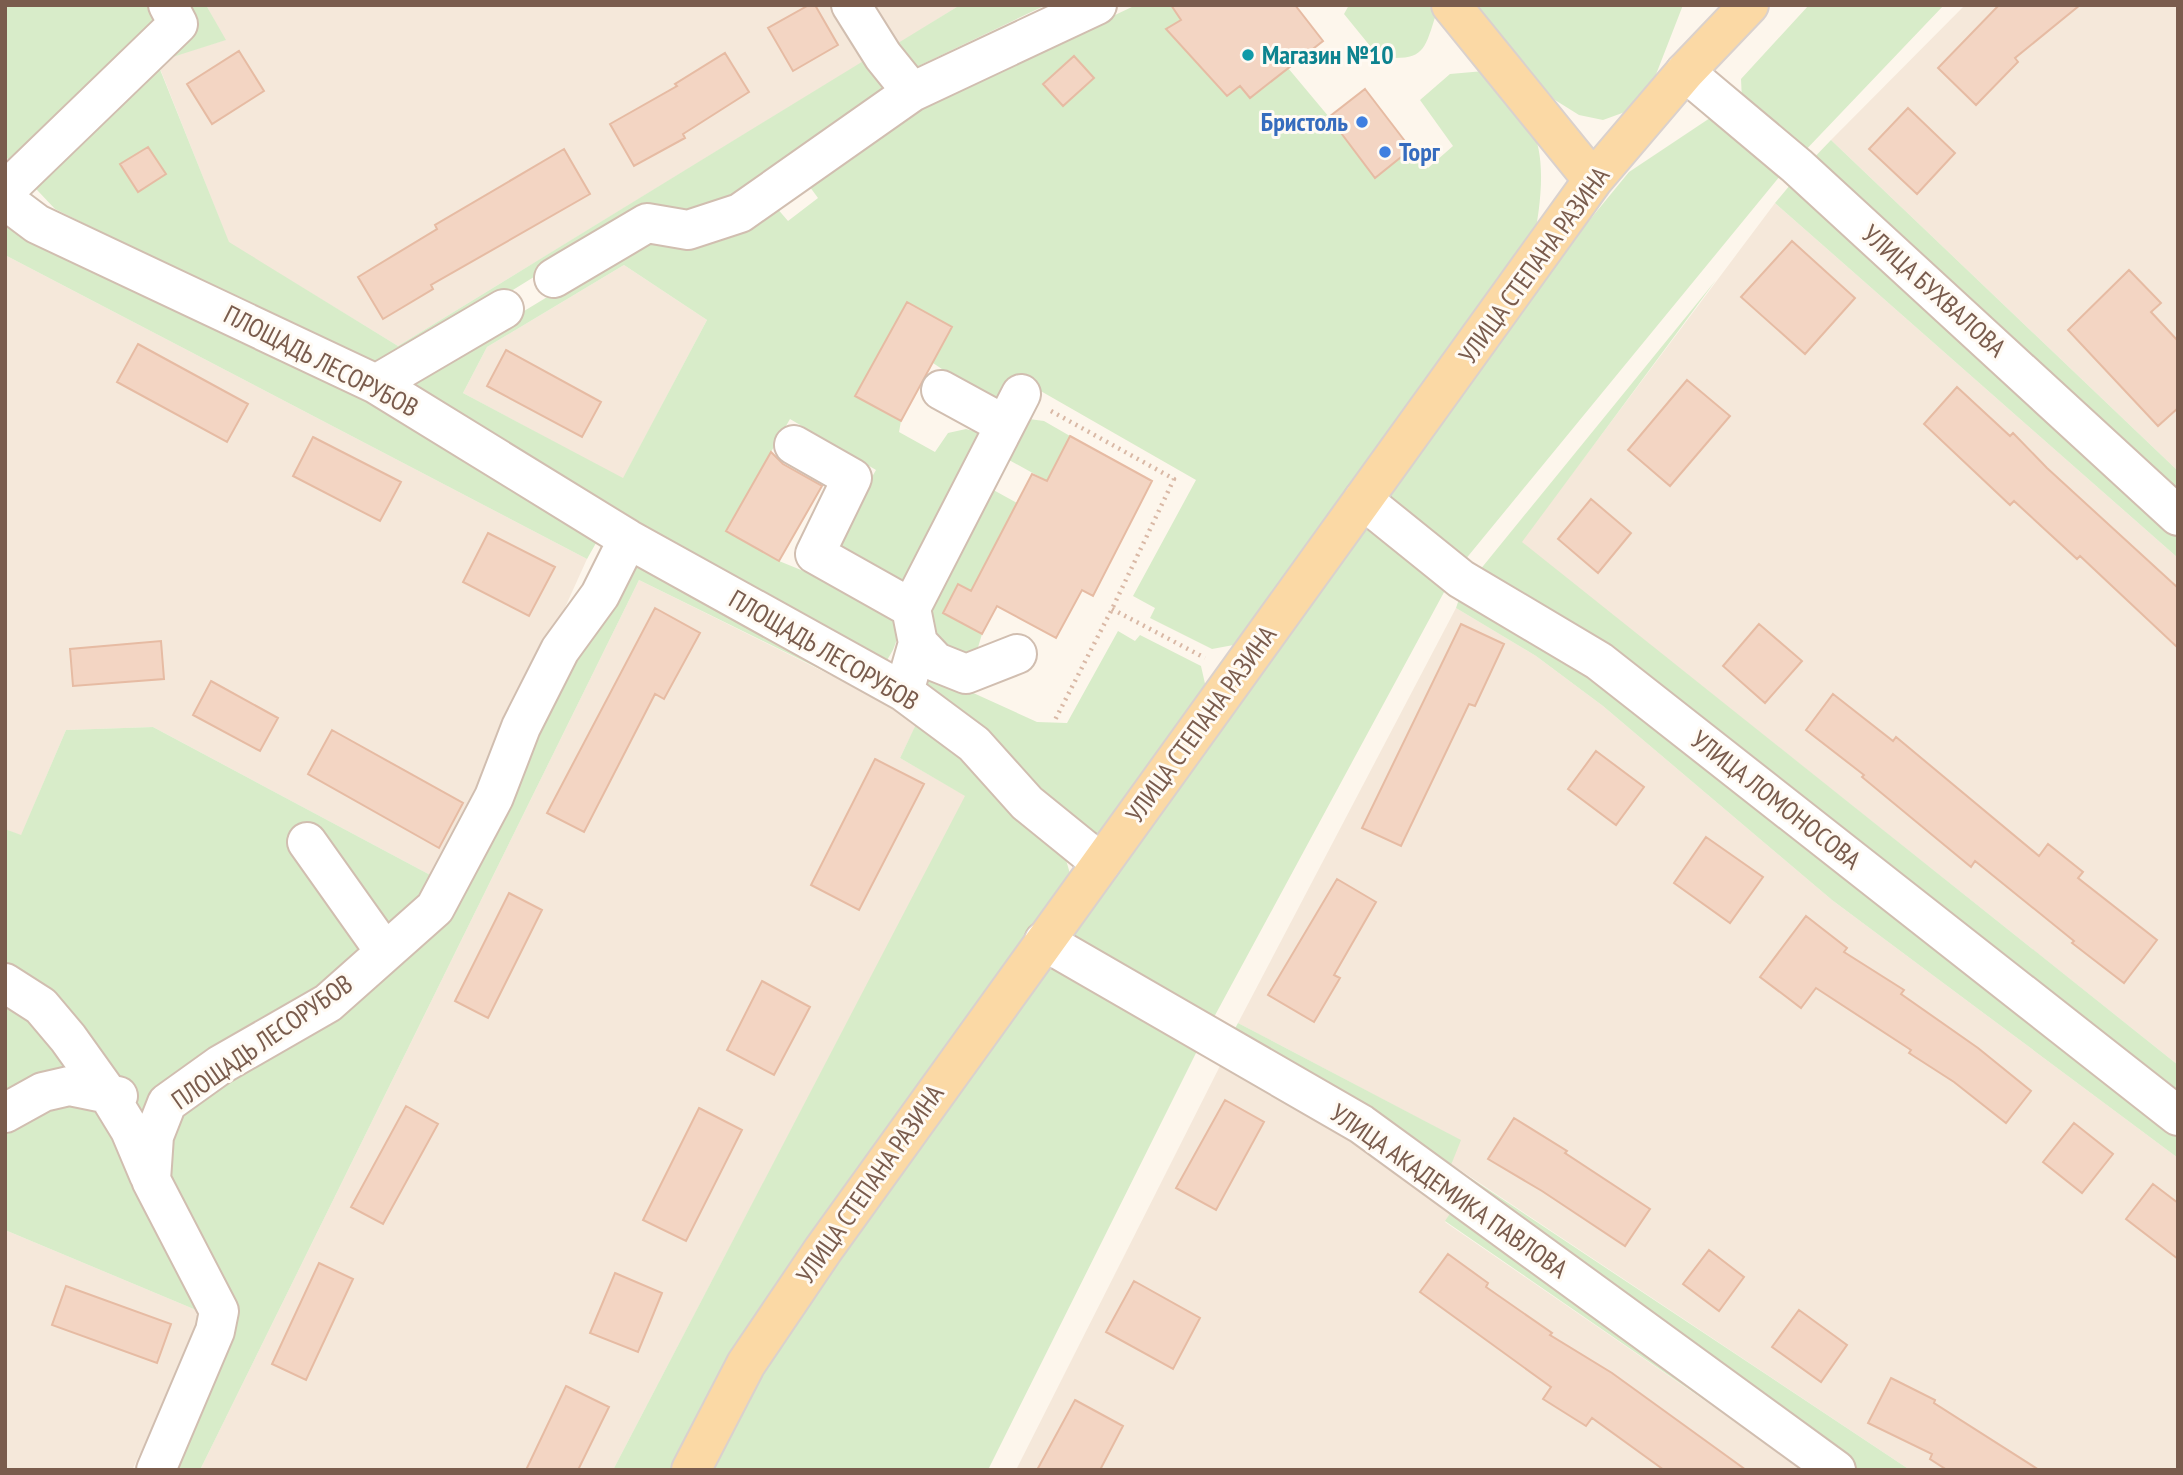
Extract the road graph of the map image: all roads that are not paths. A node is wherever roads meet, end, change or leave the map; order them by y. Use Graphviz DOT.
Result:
graph roads {
  1 [pos="168,5"];
  2 [pos="851,5"];
  3 [pos="1097,5"];
  4 [pos="1451,5"];
  5 [pos="1749,5"];
  6 [pos="1685,72"];
  7 [pos="912,92"];
  8 [pos="1593,180"];
  9 [pos="5,191"];
  10 [pos="5,200"];
  11 [pos="554,278"];
  12 [pos="504,309"];
  13 [pos="376,384"];
  14 [pos="941,390"];
  15 [pos="794,445"];
  16 [pos="1363,500"];
  17 [pos="2178,516"];
  18 [pos="628,539"];
  19 [pos="915,626"];
  20 [pos="1017,654"];
  21 [pos="904,692"];
  22 [pos="307,842"];
  23 [pos="1101,863"];
  24 [pos="1044,941"];
  25 [pos="385,952"];
  26 [pos="5,983"];
  27 [pos="108,1094"];
  28 [pos="167,1102"];
  29 [pos="5,1113"];
  30 [pos="2178,1116"];
  31 [pos="151,1180"];
  32 [pos="156,1470"];
  33 [pos="691,1470"];
  34 [pos="1836,1470"];
  1 -- 9 [label="street"];
  2 -- 7 [label="street"];
  3 -- 7 [label="street"];
  4 -- 8 [label="main road"];
  5 -- 6 [label="main road, УЛИЦА СТЕПАНА РАЗИНА"];
  6 -- 8 [label="main road, УЛИЦА СТЕПАНА РАЗИНА"];
  6 -- 17 [label="street, УЛИЦА БУХВАЛОВА"];
  7 -- 11 [label="street"];
  8 -- 16 [label="main road, УЛИЦА СТЕПАНА РАЗИНА"];
  10 -- 13 [label="street, ПЛОЩАДЬ ЛЕСОРУБОВ"];
  12 -- 13 [label="street"];
  13 -- 18 [label="street, ПЛОЩАДЬ ЛЕСОРУБОВ"];
  14 -- 19 [label="street"];
  15 -- 19 [label="street"];
  16 -- 23 [label="main road, УЛИЦА СТЕПАНА РАЗИНА"];
  16 -- 30 [label="street, УЛИЦА ЛОМОНОСОВА"];
  18 -- 21 [label="street, ПЛОЩАДЬ ЛЕСОРУБОВ"];
  18 -- 25 [label="street, ПЛОЩАДЬ ЛЕСОРУБОВ"];
  19 -- 20 [label="street"];
  19 -- 21 [label="street"];
  21 -- 23 [label="street, ПЛОЩАДЬ ЛЕСОРУБОВ"];
  22 -- 25 [label="street"];
  23 -- 24 [label="main road, УЛИЦА СТЕПАНА РАЗИНА"];
  24 -- 33 [label="main road, УЛИЦА СТЕПАНА РАЗИНА"];
  24 -- 34 [label="street, УЛИЦА АКАДЕМИКА ПАВЛОВА"];
  25 -- 28 [label="street, ПЛОЩАДЬ ЛЕСОРУБОВ"];
  26 -- 27 [label="street"];
  27 -- 28 [label="street"];
  27 -- 29 [label="street"];
  27 -- 31 [label="street"];
  28 -- 31 [label="street, ПЛОЩАДЬ ЛЕСОРУБОВ"];
  31 -- 32 [label="street"];
}
